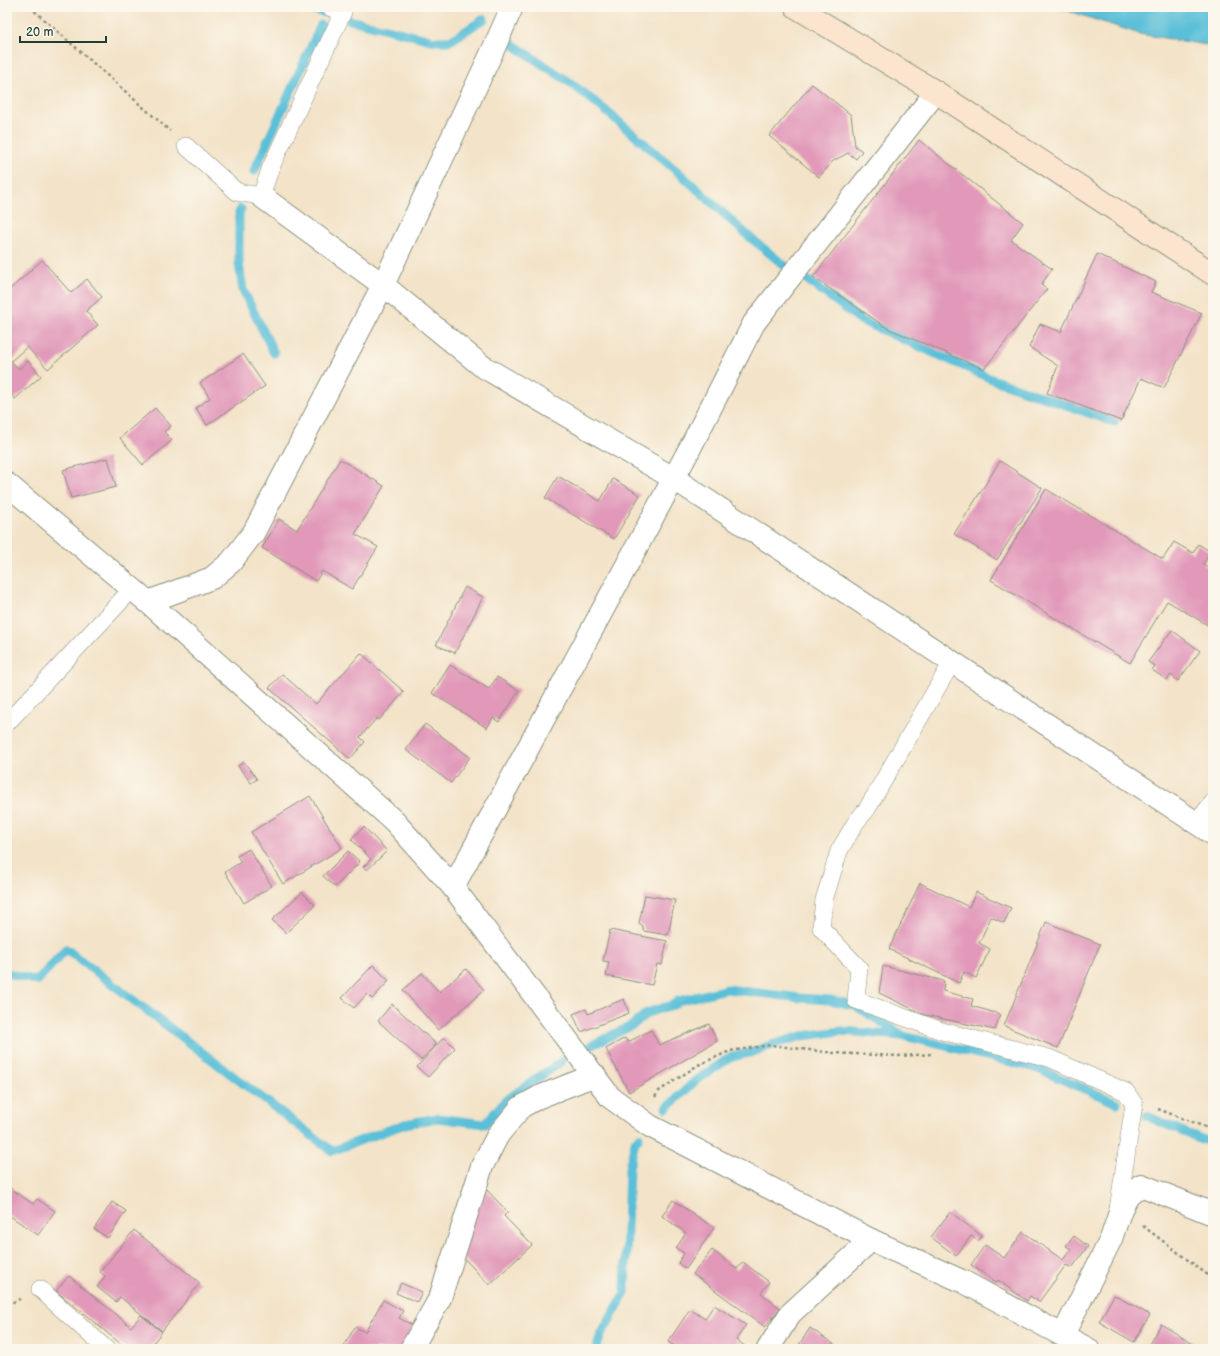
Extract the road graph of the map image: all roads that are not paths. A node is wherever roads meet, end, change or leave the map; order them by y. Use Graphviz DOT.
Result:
graph roads {
  1 [pos="329,7"];
  2 [pos="512,7"];
  3 [pos="796,7"];
  4 [pos="936,92"];
  5 [pos="186,146"];
  6 [pos="261,196"];
  7 [pos="1213,274"];
  8 [pos="383,285"];
  9 [pos="673,478"];
  10 [pos="7,484"];
  11 [pos="140,595"];
  12 [pos="952,662"];
  13 [pos="7,723"];
  14 [pos="1213,802"];
  15 [pos="1204,829"];
  16 [pos="453,887"];
  17 [pos="595,1075"];
  18 [pos="1213,1214"];
  19 [pos="1118,1216"];
  20 [pos="871,1240"];
  21 [pos="40,1289"];
  22 [pos="1063,1335"];
  23 [pos="106,1349"];
  24 [pos="411,1349"];
  25 [pos="768,1349"];
  26 [pos="1088,1349"];
  1 -- 6 [label="lane"];
  2 -- 8 [label="street"];
  3 -- 4 [label="street"];
  4 -- 7 [label="street"];
  4 -- 9 [label="street"];
  5 -- 6 [label="lane"];
  6 -- 8 [label="street"];
  8 -- 9 [label="street"];
  8 -- 11 [label="street"];
  9 -- 12 [label="street"];
  9 -- 16 [label="street"];
  10 -- 11 [label="street"];
  11 -- 13 [label="lane"];
  11 -- 16 [label="street"];
  12 -- 15 [label="street"];
  12 -- 19 [label="lane"];
  14 -- 15 [label="lane"];
  16 -- 17 [label="street"];
  17 -- 20 [label="street"];
  17 -- 24 [label="street"];
  18 -- 19 [label="street"];
  19 -- 22 [label="street"];
  20 -- 22 [label="street"];
  20 -- 25 [label="street"];
  21 -- 23 [label="lane"];
  22 -- 26 [label="street"];
}
